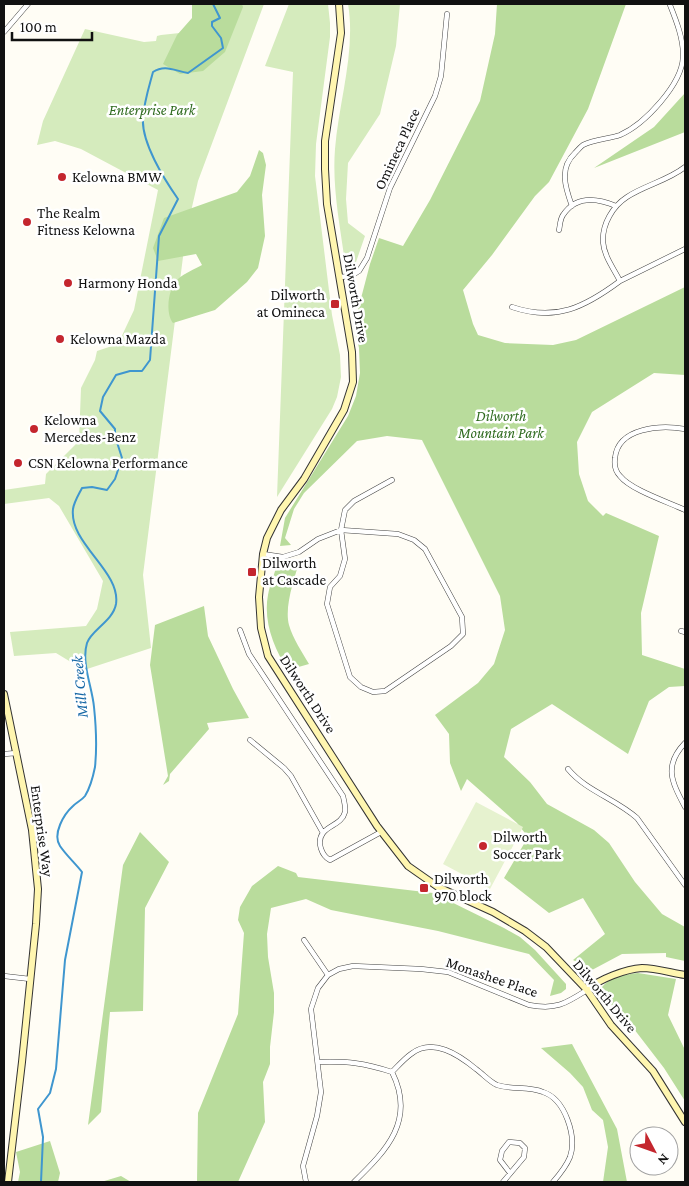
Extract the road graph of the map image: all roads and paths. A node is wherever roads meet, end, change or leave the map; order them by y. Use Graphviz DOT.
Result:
graph roads {
  1 [pos="28,4"];
  2 [pos="339,4"];
  3 [pos="670,5"];
  4 [pos="447,14"];
  5 [pos="4,32"];
  6 [pos="685,167"];
  7 [pos="572,206"];
  8 [pos="616,206"];
  9 [pos="559,230"];
  10 [pos="685,249"];
  11 [pos="340,277"];
  12 [pos="620,281"];
  13 [pos="512,307"];
  14 [pos="685,429"];
  15 [pos="392,480"];
  16 [pos="685,510"];
  17 [pos="341,530"];
  18 [pos="263,554"];
  19 [pos="240,630"];
  20 [pos="4,694"];
  21 [pos="250,740"];
  22 [pos="685,743"];
  23 [pos="17,753"];
  24 [pos="4,754"];
  25 [pos="568,769"];
  26 [pos="685,807"];
  27 [pos="323,832"];
  28 [pos="381,832"];
  29 [pos="685,885"];
  30 [pos="304,940"];
  31 [pos="328,975"];
  32 [pos="685,975"];
  33 [pos="4,976"];
  34 [pos="30,979"];
  35 [pos="587,990"];
  36 [pos="318,1062"];
  37 [pos="392,1072"];
  38 [pos="685,1122"];
  39 [pos="7,1163"];
  40 [pos="510,1173"];
  41 [pos="8,1182"];
  42 [pos="306,1182"];
  43 [pos="354,1182"];
  44 [pos="503,1182"];
  45 [pos="553,1182"];
  1 -- 5 [label="street"];
  2 -- 11 [label="street, Dilworth Drive"];
  3 -- 7 [label="street"];
  4 -- 11 [label="street, Omineca Place"];
  6 -- 8 [label="street"];
  7 -- 8 [label="street"];
  7 -- 9 [label="street"];
  8 -- 12 [label="street"];
  10 -- 12 [label="street"];
  11 -- 18 [label="street, Dilworth Drive"];
  12 -- 13 [label="street"];
  14 -- 16 [label="street"];
  15 -- 17 [label="street"];
  17 -- 17 [label="street"];
  17 -- 18 [label="street"];
  18 -- 28 [label="street, Dilworth Drive"];
  19 -- 27 [label="street"];
  20 -- 23 [label="street, Enterprise Way"];
  21 -- 27 [label="street"];
  22 -- 26 [label="street"];
  23 -- 24 [label="street"];
  23 -- 34 [label="street, Enterprise Way"];
  25 -- 29 [label="street"];
  27 -- 28 [label="street"];
  28 -- 35 [label="street, Dilworth Drive"];
  30 -- 31 [label="street"];
  31 -- 35 [label="street, Monashee Place"];
  31 -- 36 [label="street"];
  32 -- 35 [label="street"];
  33 -- 34 [label="street"];
  34 -- 39 [label="street, Enterprise Way"];
  35 -- 38 [label="street, Dilworth Drive"];
  36 -- 37 [label="street"];
  36 -- 42 [label="street"];
  37 -- 43 [label="street"];
  37 -- 45 [label="street"];
  39 -- 41 [label="street, Enterprise Way"];
  40 -- 40 [label="street"];
  40 -- 44 [label="street"];
}
